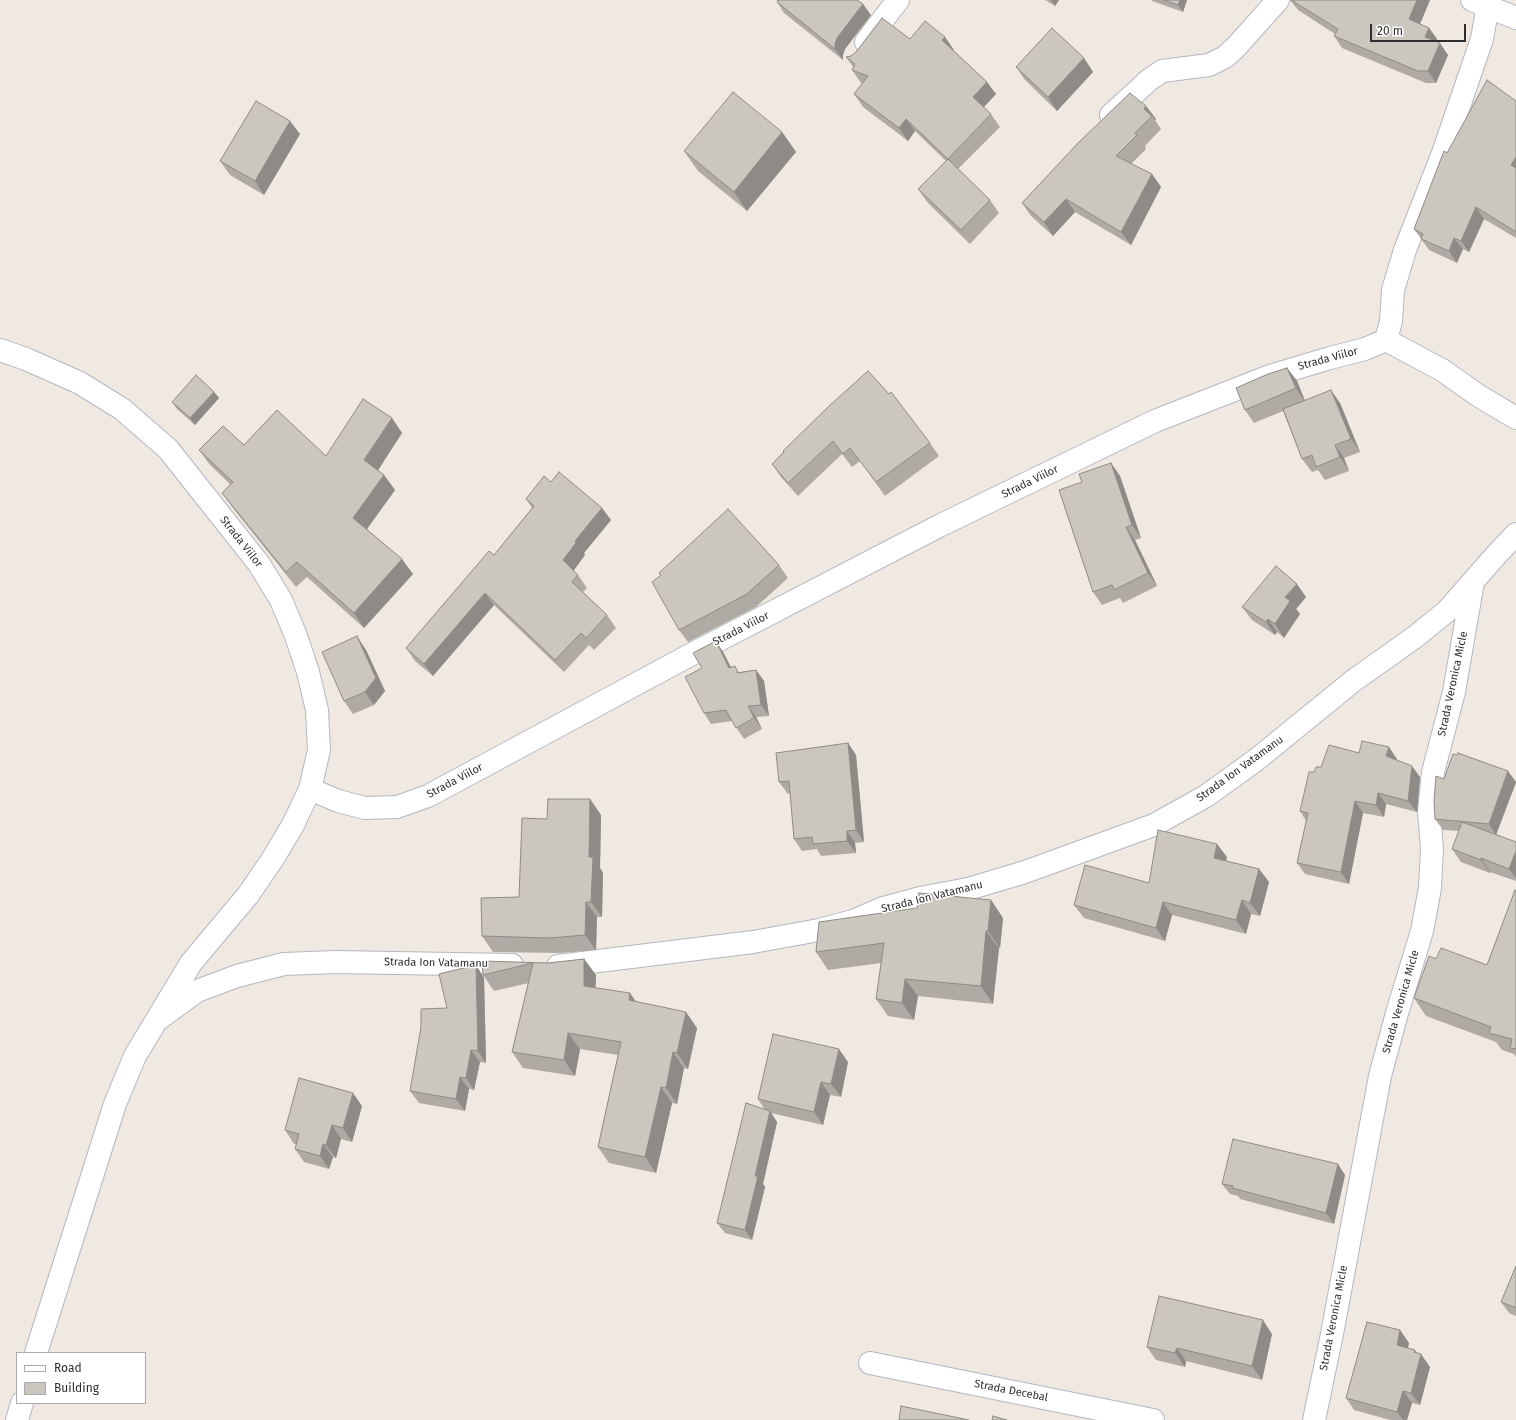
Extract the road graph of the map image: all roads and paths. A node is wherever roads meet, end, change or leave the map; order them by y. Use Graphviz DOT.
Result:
graph roads {
  1 [pos="898,0"];
  2 [pos="1278,0"];
  3 [pos="1483,2"];
  4 [pos="1516,18"];
  5 [pos="855,57"];
  6 [pos="1099,128"];
  7 [pos="1386,340"];
  8 [pos="0,350"];
  9 [pos="1516,418"];
  10 [pos="1516,534"];
  11 [pos="1473,582"];
  12 [pos="310,789"];
  13 [pos="157,1020"];
  14 [pos="36,1352"];
  15 [pos="870,1363"];
  16 [pos="22,1404"];
  17 [pos="17,1420"];
  18 [pos="1153,1420"];
  19 [pos="1314,1420"];
  1 -- 5 [label="street"];
  2 -- 6 [label="street"];
  3 -- 4 [label="street"];
  3 -- 7 [label="street"];
  7 -- 9 [label="street"];
  7 -- 12 [label="street, Strada Viilor"];
  8 -- 12 [label="street, Strada Viilor"];
  10 -- 11 [label="street, Strada Ion Vatamanu"];
  11 -- 13 [label="street, Strada Ion Vatamanu"];
  11 -- 19 [label="street, Strada Veronica Micle"];
  12 -- 13 [label="street"];
  13 -- 14 [label="street"];
  15 -- 18 [label="street, Strada Decebal"];
  16 -- 17 [label="street"];
}
